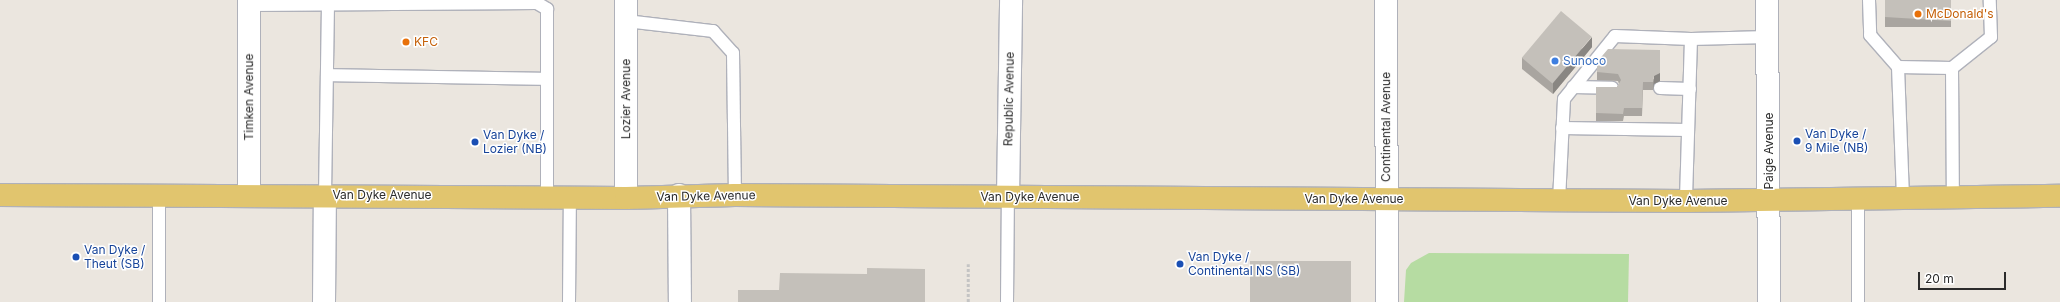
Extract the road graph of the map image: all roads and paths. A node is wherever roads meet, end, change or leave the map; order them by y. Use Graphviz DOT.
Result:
graph roads {
  1 [pos="1011,0"];
  2 [pos="1386,0"];
  3 [pos="1767,0"];
  4 [pos="1869,0"];
  5 [pos="1990,0"];
  6 [pos="250,3"];
  7 [pos="328,5"];
  8 [pos="626,11"];
  9 [pos="1768,37"];
  10 [pos="1691,39"];
  11 [pos="1898,67"];
  12 [pos="1952,68"];
  13 [pos="327,75"];
  14 [pos="548,79"];
  15 [pos="1573,87"];
  16 [pos="1614,88"];
  17 [pos="1660,88"];
  18 [pos="1690,89"];
  19 [pos="1562,128"];
  20 [pos="1688,130"];
  21 [pos="0,195"];
  22 [pos="159,195"];
  23 [pos="249,195"];
  24 [pos="325,195"];
  25 [pos="679,195"];
  26 [pos="735,195"];
  27 [pos="2060,196"];
  28 [pos="547,197"];
  29 [pos="570,197"];
  30 [pos="1008,197"];
  31 [pos="626,198"];
  32 [pos="1952,198"];
  33 [pos="1386,199"];
  34 [pos="1903,199"];
  35 [pos="1858,200"];
  36 [pos="1560,201"];
  37 [pos="1686,201"];
  38 [pos="1769,201"];
  39 [pos="968,264"];
  40 [pos="159,302"];
  41 [pos="324,302"];
  42 [pos="569,302"];
  43 [pos="680,302"];
  44 [pos="968,302"];
  45 [pos="1007,302"];
  46 [pos="1386,302"];
  47 [pos="1769,302"];
  48 [pos="1858,302"];
  1 -- 30 [label="street, Republic Avenue"];
  2 -- 33 [label="street, Continental Avenue"];
  3 -- 9 [label="street, Paige Avenue"];
  4 -- 11 [label="lane"];
  5 -- 12 [label="lane"];
  6 -- 7 [label="lane"];
  6 -- 23 [label="street, Timken Avenue"];
  7 -- 13 [label="lane"];
  7 -- 14 [label="lane"];
  8 -- 26 [label="lane"];
  8 -- 31 [label="street, Lozier Avenue"];
  9 -- 10 [label="lane"];
  9 -- 38 [label="street, Paige Avenue"];
  10 -- 15 [label="lane"];
  10 -- 18 [label="lane"];
  11 -- 12 [label="lane"];
  11 -- 34 [label="lane"];
  12 -- 32 [label="lane"];
  13 -- 14 [label="lane"];
  13 -- 24 [label="lane"];
  14 -- 28 [label="lane"];
  15 -- 16 [label="lane"];
  15 -- 19 [label="lane"];
  17 -- 18 [label="lane"];
  18 -- 20 [label="lane"];
  19 -- 20 [label="lane"];
  19 -- 36 [label="lane"];
  20 -- 37 [label="lane"];
  21 -- 22 [label="main road, Van Dyke Avenue"];
  22 -- 23 [label="main road, Van Dyke Avenue"];
  22 -- 40 [label="lane"];
  23 -- 24 [label="main road, Van Dyke Avenue"];
  24 -- 28 [label="main road, Van Dyke Avenue"];
  24 -- 41 [label="street"];
  25 -- 26 [label="main road, Van Dyke Avenue"];
  25 -- 31 [label="main road, Van Dyke Avenue"];
  25 -- 43 [label="street"];
  26 -- 30 [label="main road, Van Dyke Avenue"];
  27 -- 32 [label="main road, Van Dyke Avenue"];
  28 -- 29 [label="main road, Van Dyke Avenue"];
  29 -- 31 [label="main road, Van Dyke Avenue"];
  29 -- 42 [label="lane"];
  30 -- 33 [label="main road, Van Dyke Avenue"];
  30 -- 45 [label="lane"];
  32 -- 34 [label="main road, Van Dyke Avenue"];
  33 -- 36 [label="main road, Van Dyke Avenue"];
  33 -- 46 [label="street, Continental Avenue"];
  34 -- 35 [label="main road, Van Dyke Avenue"];
  35 -- 38 [label="main road, Van Dyke Avenue"];
  35 -- 48 [label="lane"];
  36 -- 37 [label="main road, Van Dyke Avenue"];
  37 -- 38 [label="main road, Van Dyke Avenue"];
  38 -- 47 [label="street, Paige Avenue"];
  39 -- 44 [label="path"];
}
